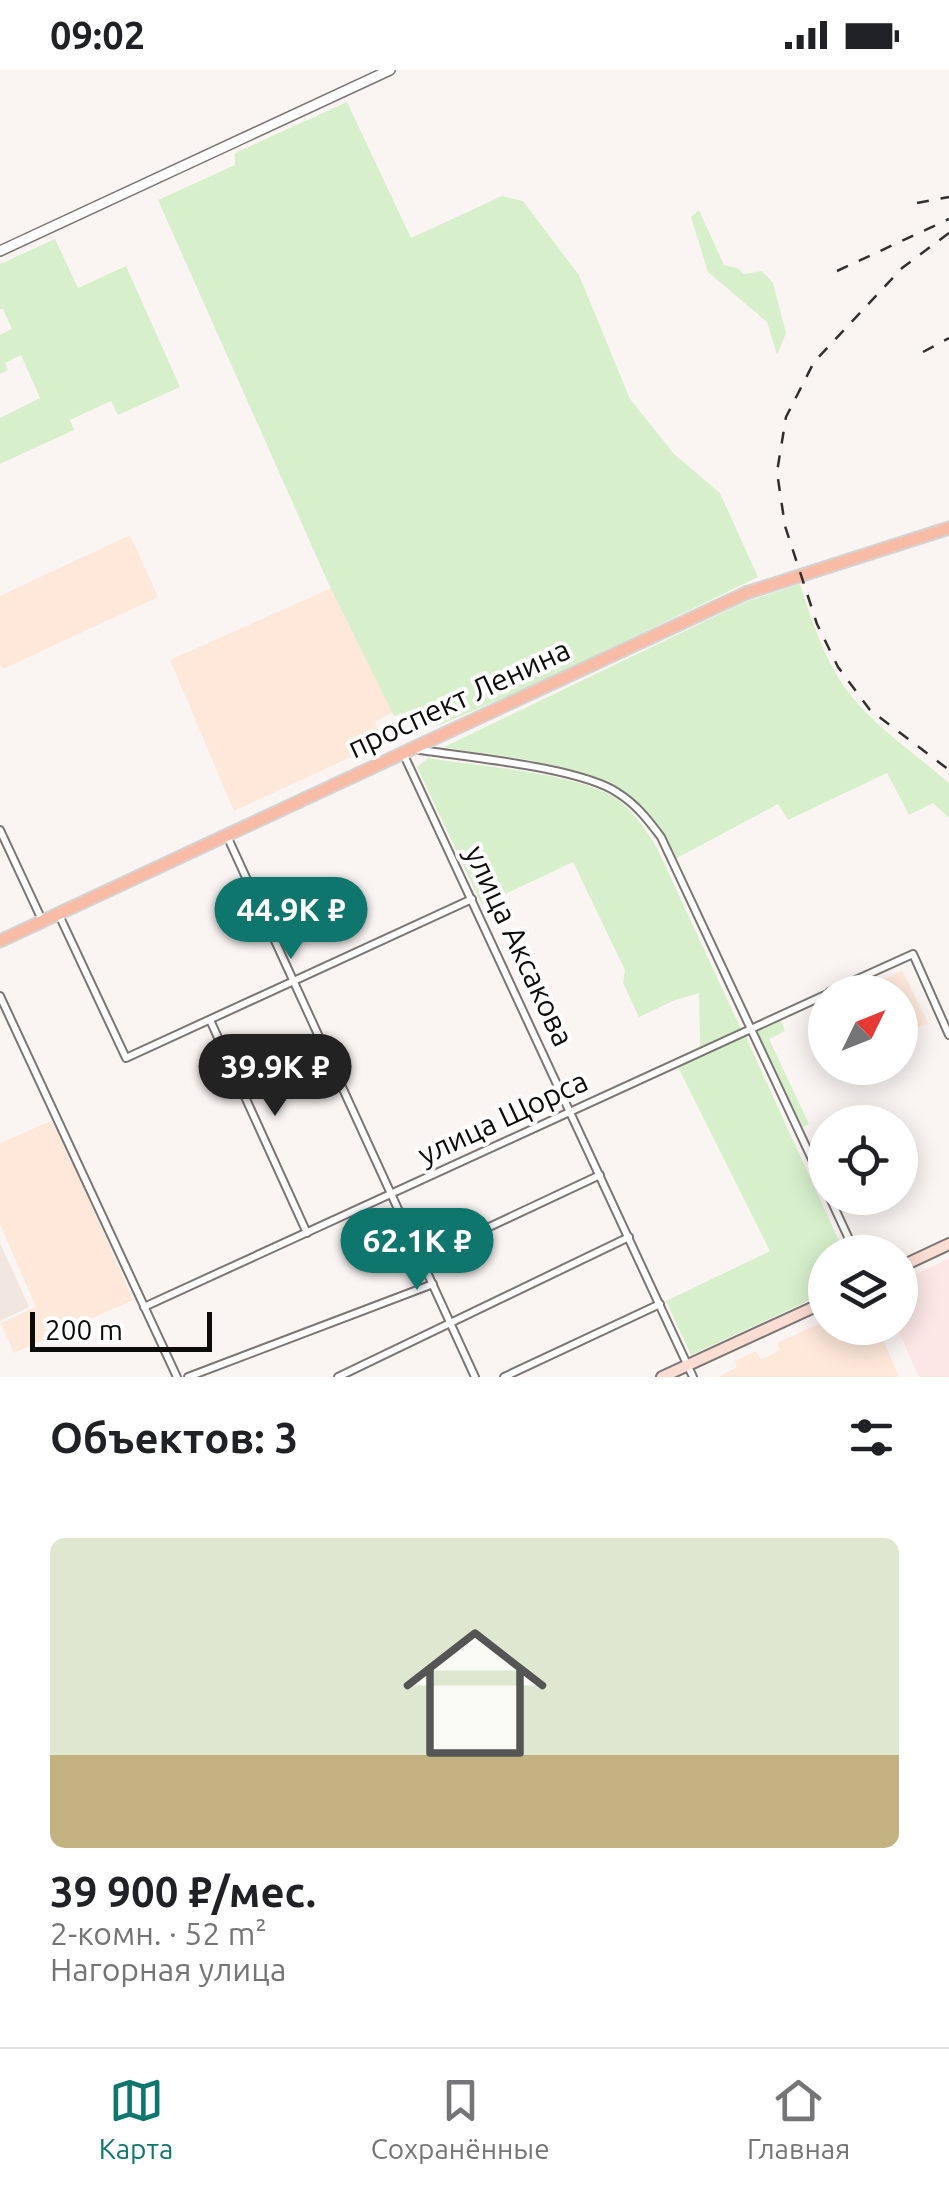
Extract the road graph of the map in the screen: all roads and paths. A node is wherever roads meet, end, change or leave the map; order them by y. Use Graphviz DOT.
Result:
graph roads {
  1 [pos="390,70"];
  2 [pos="0,250"];
  3 [pos="949,528"];
  4 [pos="408,751"];
  5 [pos="0,830"];
  6 [pos="227,835"];
  7 [pos="472,899"];
  8 [pos="58,914"];
  9 [pos="42,922"];
  10 [pos="0,941"];
  11 [pos="868,975"];
  12 [pos="294,981"];
  13 [pos="0,996"];
  14 [pos="808,1003"];
  15 [pos="210,1020"];
  16 [pos="752,1028"];
  17 [pos="949,1034"];
  18 [pos="572,1112"];
  19 [pos="808,1150"];
  20 [pos="600,1175"];
  21 [pos="392,1194"];
  22 [pos="306,1233"];
  23 [pos="629,1237"];
  24 [pos="949,1244"];
  25 [pos="918,1259"];
  26 [pos="421,1260"];
  27 [pos="432,1284"];
  28 [pos="660,1304"];
  29 [pos="144,1307"];
  30 [pos="808,1310"];
  31 [pos="451,1325"];
  32 [pos="688,1365"];
  33 [pos="177,1377"];
  34 [pos="188,1377"];
  35 [pos="338,1377"];
  36 [pos="474,1377"];
  37 [pos="504,1377"];
  38 [pos="662,1377"];
  39 [pos="694,1377"];
  1 -- 2 [label="street"];
  3 -- 4 [label="main road, проспект Ленина"];
  4 -- 6 [label="main road, проспект Ленина"];
  4 -- 7 [label="street, улица Аксакова"];
  4 -- 16 [label="street"];
  5 -- 9 [label="street"];
  6 -- 8 [label="main road, проспект Ленина"];
  6 -- 12 [label="street"];
  7 -- 12 [label="street"];
  7 -- 18 [label="street, улица Аксакова"];
  8 -- 9 [label="main road, проспект Ленина"];
  8 -- 15 [label="street"];
  9 -- 10 [label="main road, проспект Ленина"];
  11 -- 17 [label="street, улица Щорса"];
  12 -- 15 [label="street"];
  12 -- 21 [label="street"];
  13 -- 29 [label="street"];
  14 -- 16 [label="street, улица Щорса"];
  15 -- 22 [label="street"];
  16 -- 18 [label="street, улица Щорса"];
  16 -- 19 [label="street"];
  18 -- 20 [label="street, улица Аксакова"];
  18 -- 21 [label="street, улица Щорса"];
  20 -- 23 [label="street, улица Аксакова"];
  20 -- 26 [label="street"];
  21 -- 22 [label="street, улица Щорса"];
  21 -- 26 [label="street"];
  22 -- 29 [label="street, улица Щорса"];
  23 -- 28 [label="street, улица Аксакова"];
  23 -- 31 [label="street"];
  24 -- 25 [label="main road"];
  26 -- 27 [label="street"];
  27 -- 31 [label="street"];
  27 -- 34 [label="street"];
  28 -- 32 [label="street, улица Аксакова"];
  28 -- 37 [label="street"];
  29 -- 33 [label="street"];
  30 -- 32 [label="main road"];
  31 -- 35 [label="street"];
  31 -- 36 [label="street"];
  32 -- 38 [label="main road"];
  32 -- 39 [label="street, улица Аксакова"];
}
